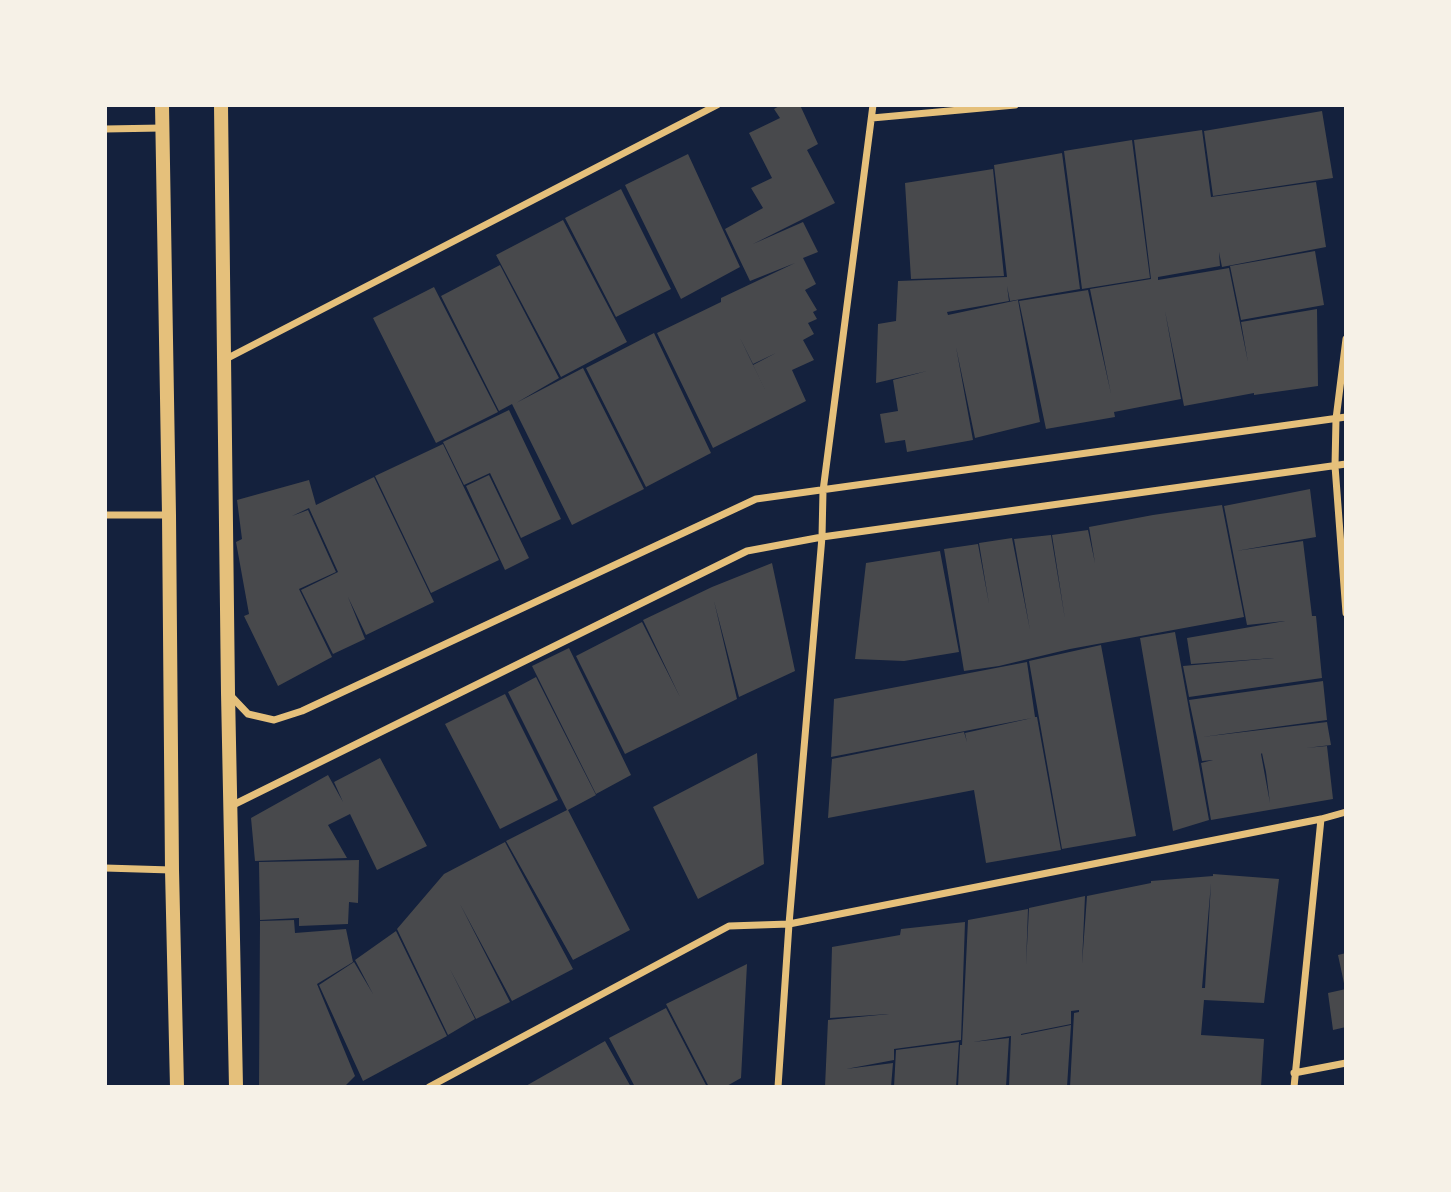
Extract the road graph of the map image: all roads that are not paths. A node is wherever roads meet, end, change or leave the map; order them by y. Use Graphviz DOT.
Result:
graph roads {
  1 [pos="162,105"];
  2 [pos="221,105"];
  3 [pos="717,105"];
  4 [pos="873,105"];
  5 [pos="1015,105"];
  6 [pos="872,118"];
  7 [pos="163,128"];
  8 [pos="105,129"];
  9 [pos="1346,339"];
  10 [pos="224,360"];
  11 [pos="1346,417"];
  12 [pos="1336,419"];
  13 [pos="1346,464"];
  14 [pos="1335,466"];
  15 [pos="823,491"];
  16 [pos="105,515"];
  17 [pos="169,515"];
  18 [pos="822,537"];
  19 [pos="1346,613"];
  20 [pos="228,693"];
  21 [pos="230,807"];
  22 [pos="1346,812"];
  23 [pos="1321,818"];
  24 [pos="105,868"];
  25 [pos="172,870"];
  26 [pos="789,924"];
  27 [pos="1346,1063"];
  28 [pos="1294,1073"];
  29 [pos="177,1087"];
  30 [pos="236,1087"];
  31 [pos="429,1087"];
  32 [pos="778,1087"];
  33 [pos="1294,1087"];
  1 -- 7 [label="main road"];
  2 -- 10 [label="main road"];
  3 -- 10 [label="street"];
  4 -- 6 [label="street"];
  5 -- 6 [label="street"];
  6 -- 15 [label="street"];
  7 -- 8 [label="street"];
  7 -- 17 [label="main road"];
  9 -- 12 [label="street"];
  10 -- 20 [label="main road"];
  11 -- 12 [label="street"];
  12 -- 14 [label="street"];
  12 -- 15 [label="street"];
  13 -- 14 [label="street"];
  14 -- 18 [label="street"];
  14 -- 19 [label="street"];
  15 -- 18 [label="street"];
  15 -- 20 [label="street"];
  16 -- 17 [label="street"];
  17 -- 25 [label="main road"];
  18 -- 21 [label="street"];
  18 -- 26 [label="street"];
  20 -- 21 [label="main road"];
  21 -- 30 [label="main road"];
  22 -- 23 [label="street"];
  23 -- 26 [label="street"];
  23 -- 28 [label="street"];
  24 -- 25 [label="street"];
  25 -- 29 [label="main road"];
  26 -- 31 [label="street"];
  26 -- 32 [label="street"];
  27 -- 28 [label="street"];
  28 -- 33 [label="street"];
}
